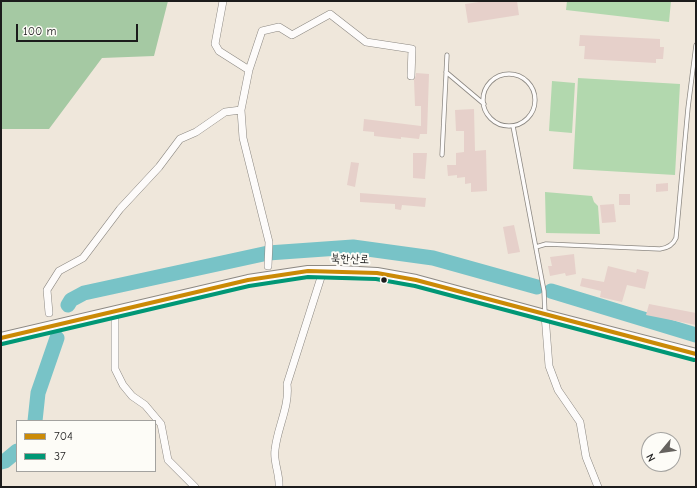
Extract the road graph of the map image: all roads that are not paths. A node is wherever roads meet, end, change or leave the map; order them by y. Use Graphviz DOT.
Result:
graph roads {
  1 [pos="223,1"];
  2 [pos="696,45"];
  3 [pos="448,55"];
  4 [pos="250,70"];
  5 [pos="446,72"];
  6 [pos="411,76"];
  7 [pos="484,104"];
  8 [pos="241,110"];
  9 [pos="513,126"];
  10 [pos="442,155"];
  11 [pos="536,247"];
  12 [pos="268,265"];
  13 [pos="324,271"];
  14 [pos="114,311"];
  15 [pos="49,313"];
  16 [pos="545,315"];
  17 [pos="1,338"];
  18 [pos="696,354"];
  19 [pos="195,487"];
  20 [pos="279,487"];
  21 [pos="598,487"];
  1 -- 4 [label="street"];
  2 -- 11 [label="lane"];
  3 -- 5 [label="lane"];
  4 -- 6 [label="street"];
  4 -- 8 [label="street"];
  5 -- 7 [label="lane"];
  5 -- 10 [label="lane"];
  7 -- 9 [label="lane"];
  7 -- 9 [label="lane"];
  8 -- 12 [label="street"];
  8 -- 15 [label="street"];
  9 -- 11 [label="lane"];
  11 -- 16 [label="lane"];
  13 -- 14 [label="street, 북한산로"];
  13 -- 16 [label="street, 북한산로"];
  13 -- 20 [label="street"];
  14 -- 17 [label="street, 북한산로"];
  14 -- 19 [label="street"];
  16 -- 18 [label="street, 북한산로"];
  16 -- 21 [label="street"];
}
